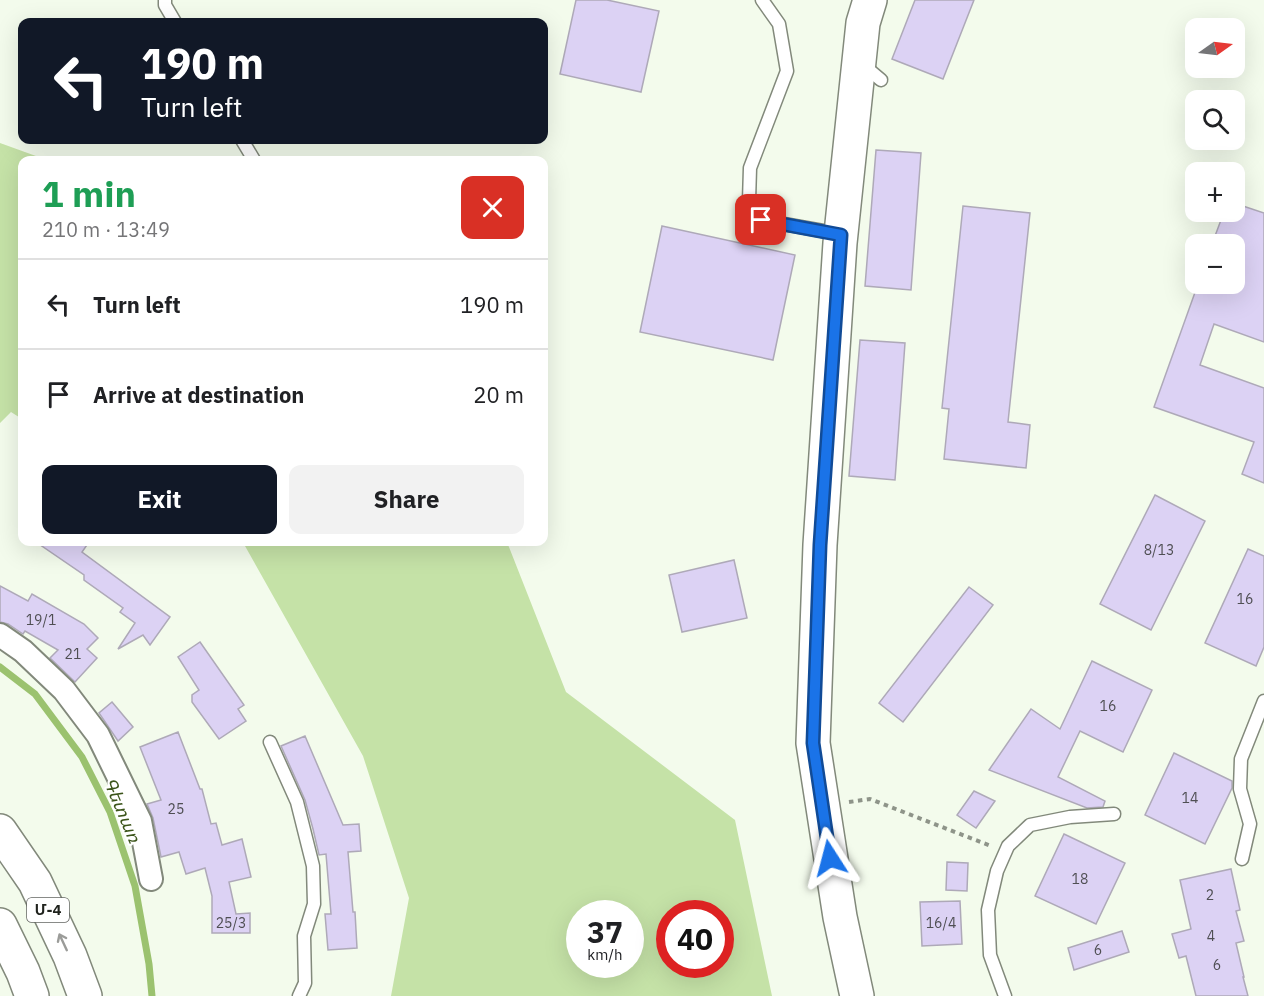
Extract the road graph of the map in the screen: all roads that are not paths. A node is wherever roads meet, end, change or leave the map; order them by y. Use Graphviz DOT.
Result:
graph roads {
  1 [pos="165,0"];
  2 [pos="762,0"];
  3 [pos="870,0"];
  4 [pos="173,18"];
  5 [pos="841,235"];
  6 [pos="0,635"];
  7 [pos="1264,701"];
  8 [pos="270,741"];
  9 [pos="1114,814"];
  10 [pos="0,831"];
  11 [pos="1242,859"];
  12 [pos="151,879"];
  13 [pos="0,925"];
  14 [pos="32,996"];
  15 [pos="85,996"];
  16 [pos="299,996"];
  17 [pos="857,996"];
  18 [pos="1005,996"];
  1 -- 4 [label="lane"];
  2 -- 5 [label="lane"];
  3 -- 5 [label="main road"];
  5 -- 17 [label="main road"];
  6 -- 12 [label="street"];
  7 -- 11 [label="lane"];
  8 -- 16 [label="lane"];
  9 -- 18 [label="lane"];
  15 -- 10 [label="main road, Մ-4, one-way"];
  13 -- 14 [label="main road"];
}
